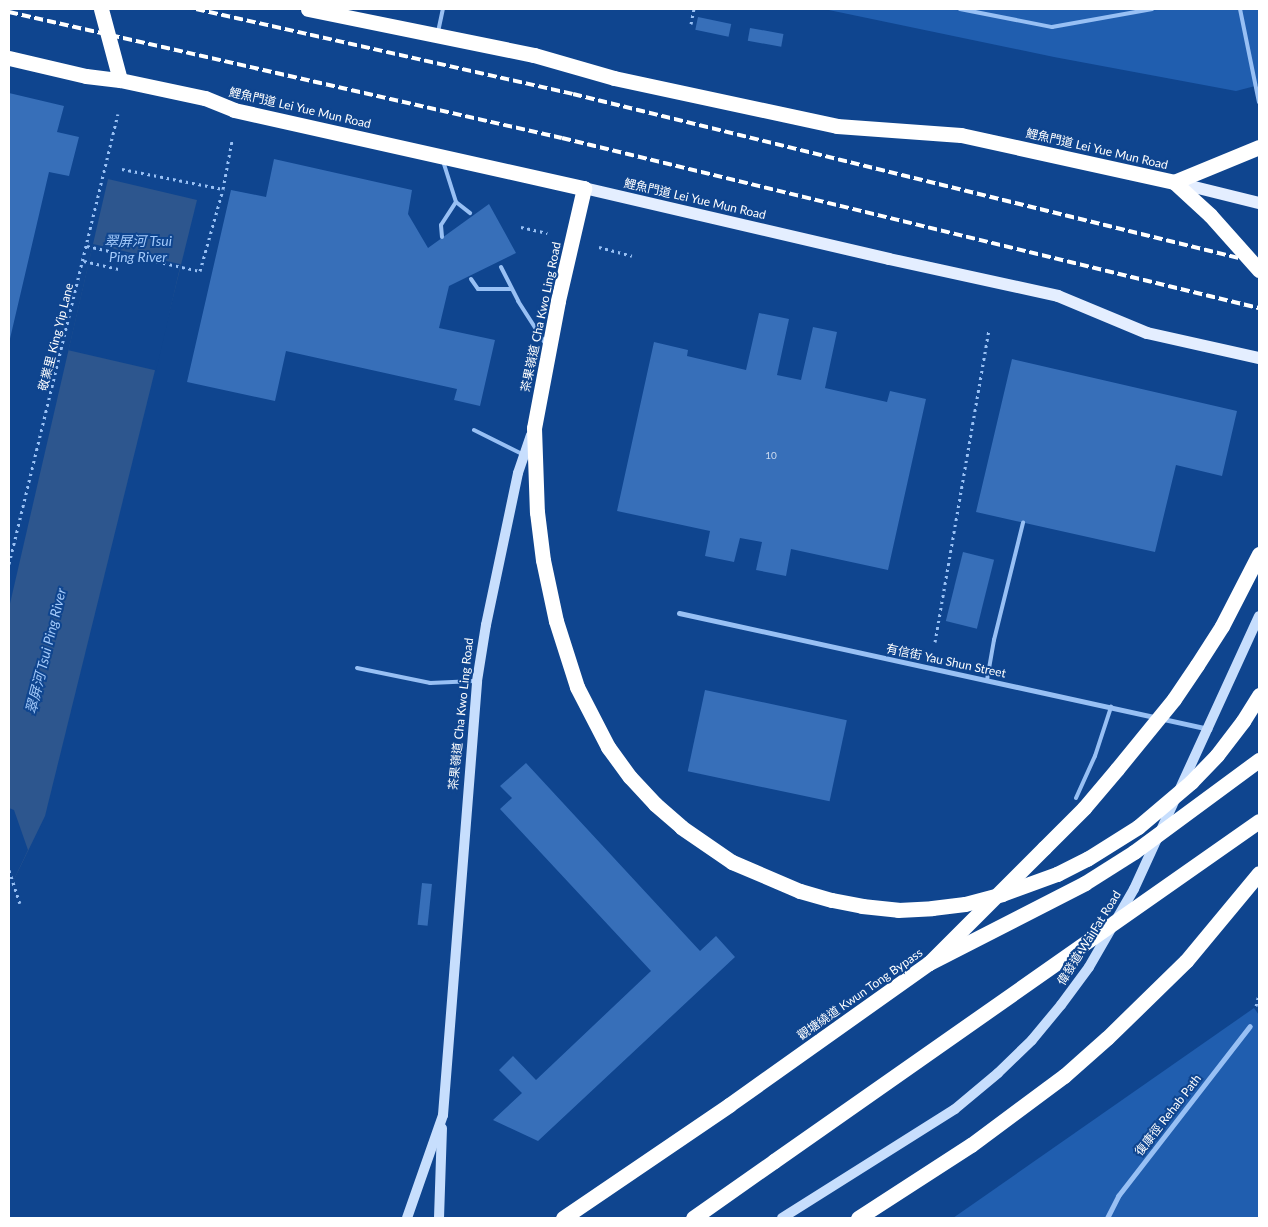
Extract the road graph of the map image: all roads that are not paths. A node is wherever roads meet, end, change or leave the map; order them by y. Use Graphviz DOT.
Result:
graph roads {
  1 [pos="101,9"];
  2 [pos="308,9"];
  3 [pos="443,9"];
  4 [pos="960,9"];
  5 [pos="1152,9"];
  6 [pos="1240,9"];
  7 [pos="437,34"];
  8 [pos="9,58"];
  9 [pos="120,80"];
  10 [pos="1259,102"];
  11 [pos="1259,147"];
  12 [pos="441,155"];
  13 [pos="1174,182"];
  14 [pos="584,188"];
  15 [pos="456,202"];
  16 [pos="1259,202"];
  17 [pos="470,213"];
  18 [pos="442,237"];
  19 [pos="501,267"];
  20 [pos="1259,270"];
  21 [pos="471,279"];
  22 [pos="511,289"];
  23 [pos="549,349"];
  24 [pos="1259,358"];
  25 [pos="534,428"];
  26 [pos="474,430"];
  27 [pos="524,455"];
  28 [pos="1023,522"];
  29 [pos="1259,554"];
  30 [pos="679,613"];
  31 [pos="1259,616"];
  32 [pos="357,668"];
  33 [pos="987,680"];
  34 [pos="477,681"];
  35 [pos="1259,695"];
  36 [pos="1111,708"];
  37 [pos="1209,729"];
  38 [pos="1259,760"];
  39 [pos="1076,798"];
  40 [pos="1259,821"];
  41 [pos="1259,873"];
  42 [pos="929,963"];
  43 [pos="1250,1026"];
  44 [pos="443,1115"];
  45 [pos="408,1218"];
  46 [pos="439,1218"];
  47 [pos="563,1218"];
  48 [pos="693,1218"];
  49 [pos="782,1218"];
  50 [pos="858,1218"];
  51 [pos="1107,1218"];
  1 -- 9 [label="highway"];
  2 -- 7 [label="highway, 鯉魚門道 Lei Yue Mun Road"];
  3 -- 7 [label="lane"];
  4 -- 5 [label="lane"];
  6 -- 10 [label="lane"];
  7 -- 13 [label="highway, 鯉魚門道 Lei Yue Mun Road"];
  8 -- 9 [label="highway, 鯉魚門道 Lei Yue Mun Road"];
  9 -- 12 [label="highway, 鯉魚門道 Lei Yue Mun Road"];
  11 -- 13 [label="highway, 鯉魚門道 Lei Yue Mun Road"];
  12 -- 14 [label="highway, 鯉魚門道 Lei Yue Mun Road"];
  12 -- 15 [label="lane"];
  13 -- 16 [label="main road, 鯉魚門道 Lei Yue Mun Road"];
  13 -- 20 [label="highway"];
  14 -- 23 [label="highway, 茶果嶺道 Cha Kwo Ling Road"];
  14 -- 24 [label="main road, 鯉魚門道 Lei Yue Mun Road"];
  15 -- 17 [label="lane"];
  15 -- 18 [label="lane"];
  19 -- 22 [label="lane"];
  21 -- 22 [label="lane"];
  22 -- 23 [label="lane"];
  23 -- 25 [label="highway, 茶果嶺道 Cha Kwo Ling Road"];
  25 -- 27 [label="main road, 茶果嶺道 Cha Kwo Ling Road"];
  25 -- 35 [label="highway, bridge"];
  26 -- 27 [label="lane"];
  27 -- 34 [label="main road, 茶果嶺道 Cha Kwo Ling Road"];
  28 -- 33 [label="lane"];
  29 -- 42 [label="highway, bridge"];
  30 -- 33 [label="street, 有信街 Yau Shun Street"];
  31 -- 37 [label="main road, 偉發道 Wai Fat Road"];
  32 -- 34 [label="lane"];
  33 -- 36 [label="street, 有信街 Yau Shun Street"];
  34 -- 44 [label="main road, 茶果嶺道 Cha Kwo Ling Road"];
  36 -- 37 [label="street, 有信街 Yau Shun Street"];
  36 -- 39 [label="lane"];
  37 -- 49 [label="main road, 偉發道 Wai Fat Road"];
  38 -- 42 [label="highway, 觀塘繞道 Kwun Tong Bypass, bridge"];
  40 -- 48 [label="highway, bridge"];
  41 -- 50 [label="highway"];
  42 -- 47 [label="highway, 觀塘繞道 Kwun Tong Bypass"];
  43 -- 51 [label="street, 復康徑 Rehab Path"];
  44 -- 45 [label="main road, 茶果嶺道 Cha Kwo Ling Road"];
  44 -- 46 [label="main road"];
}
